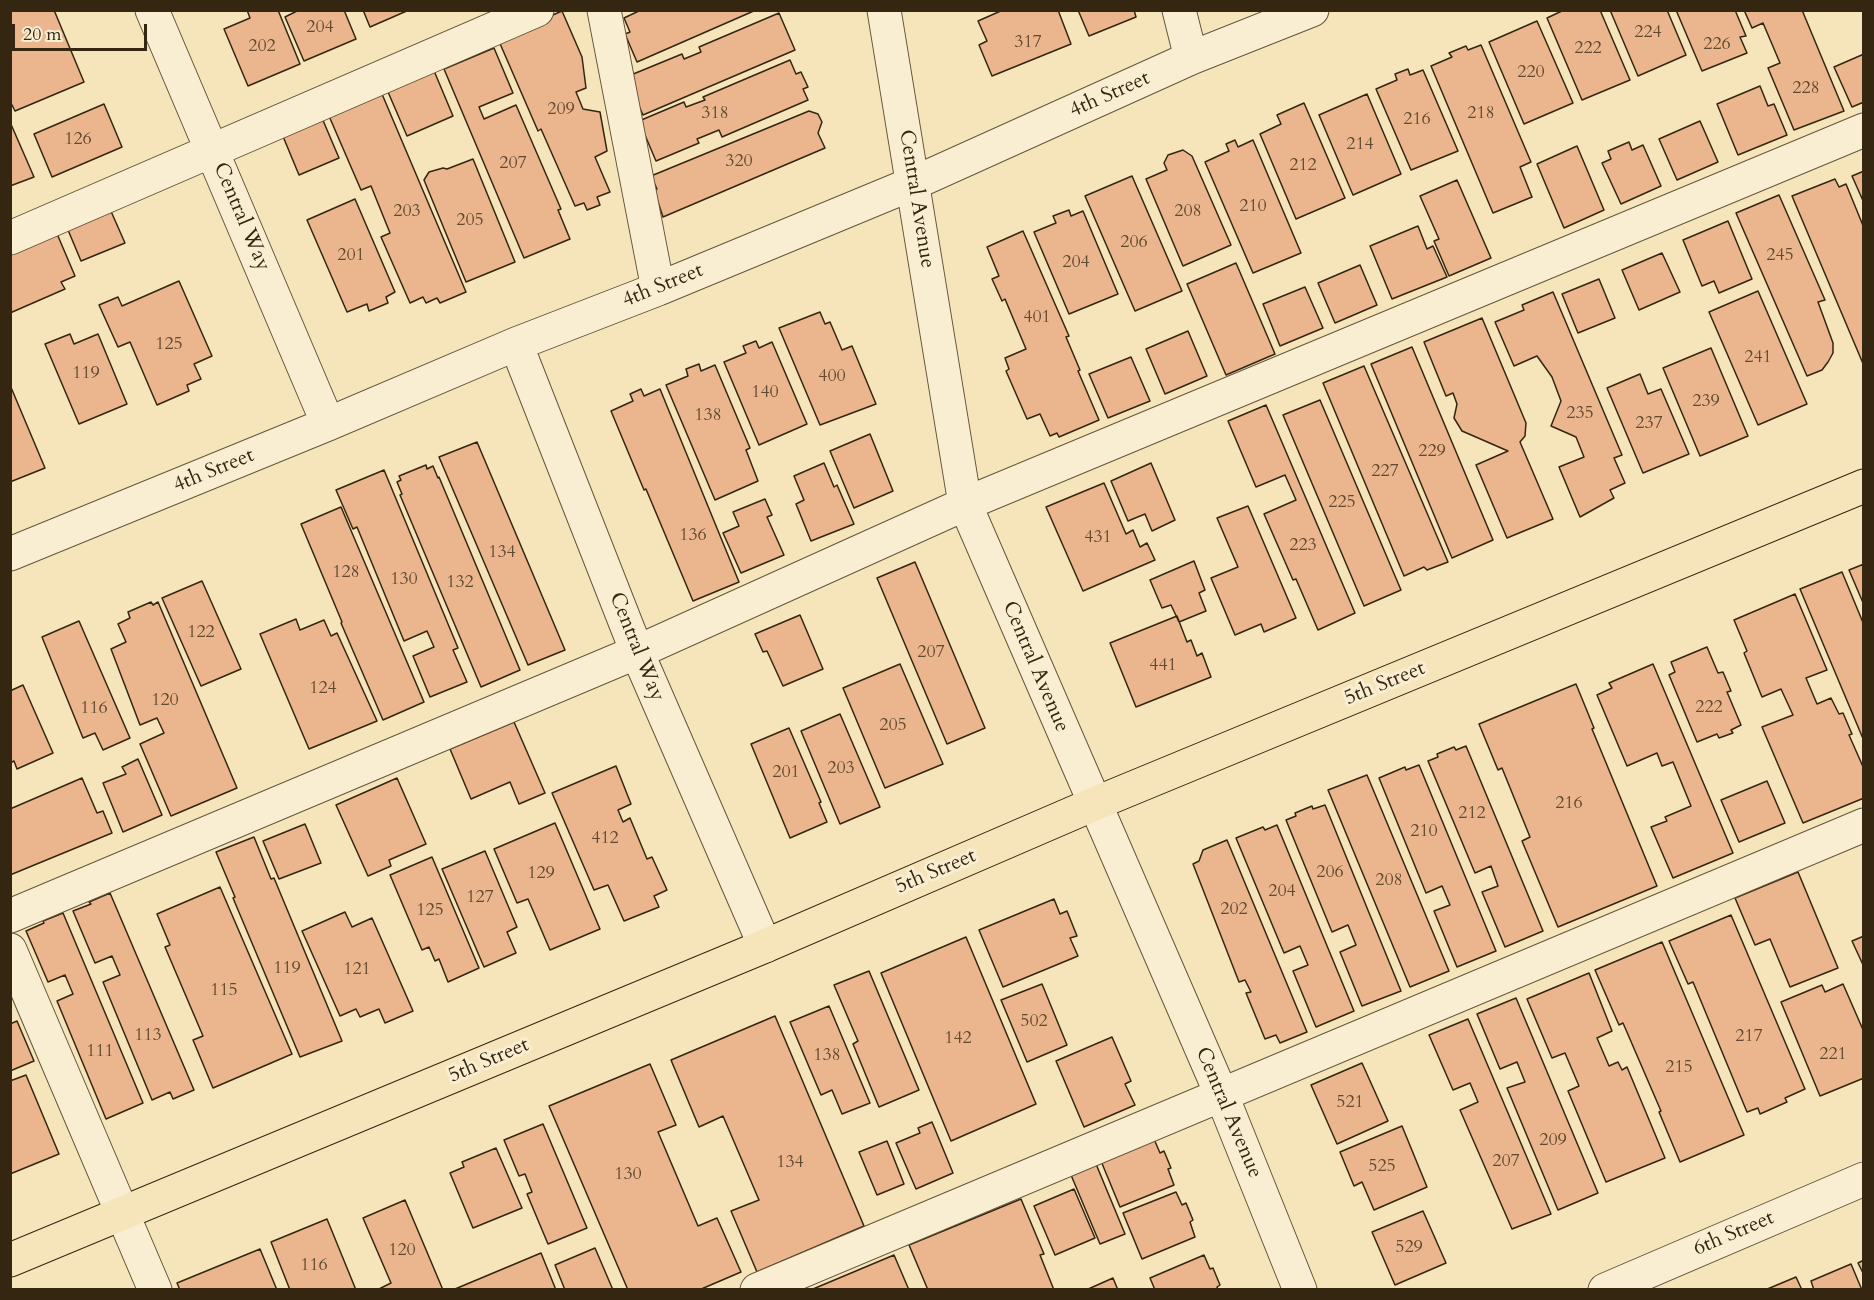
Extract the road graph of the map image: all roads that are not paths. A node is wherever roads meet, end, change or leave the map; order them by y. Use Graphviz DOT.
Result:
graph roads {
  1 [pos="152,10"];
  2 [pos="537,10"];
  3 [pos="604,10"];
  4 [pos="884,10"];
  5 [pos="1179,10"];
  6 [pos="1312,10"];
  7 [pos="1191,58"];
  8 [pos="1863,129"];
  9 [pos="212,150"];
  10 [pos="914,183"];
  11 [pos="10,237"];
  12 [pos="658,289"];
  13 [pos="516,344"];
  14 [pos="328,424"];
  15 [pos="1863,486"];
  16 [pos="965,504"];
  17 [pos="10,554"];
  18 [pos="637,652"];
  19 [pos="1094,804"];
  20 [pos="1863,825"];
  21 [pos="10,916"];
  22 [pos="765,946"];
  23 [pos="10,950"];
  24 [pos="1222,1096"];
  25 [pos="1863,1179"];
  26 [pos="123,1213"];
  27 [pos="10,1260"];
  28 [pos="155,1290"];
  29 [pos="757,1290"];
  30 [pos="1300,1290"];
  31 [pos="1605,1290"];
  1 -- 9 [label="street, Central Way"];
  2 -- 9 [label="street"];
  3 -- 12 [label="street"];
  4 -- 10 [label="street, Central Avenue"];
  5 -- 7 [label="street"];
  6 -- 7 [label="street, 4th Street"];
  7 -- 10 [label="street, 4th Street"];
  8 -- 16 [label="street"];
  9 -- 11 [label="street"];
  9 -- 14 [label="street, Central Way"];
  10 -- 12 [label="street, 4th Street"];
  10 -- 16 [label="street, Central Avenue"];
  12 -- 13 [label="street, 4th Street"];
  13 -- 14 [label="street, 4th Street"];
  13 -- 18 [label="street, Central Way"];
  14 -- 17 [label="street, 4th Street"];
  15 -- 19 [label="main road, 5th Street"];
  16 -- 18 [label="street"];
  16 -- 19 [label="street, Central Avenue"];
  18 -- 21 [label="street"];
  18 -- 22 [label="street, Central Way"];
  19 -- 22 [label="main road, 5th Street"];
  19 -- 24 [label="street, Central Avenue"];
  20 -- 24 [label="street"];
  22 -- 26 [label="main road, 5th Street"];
  23 -- 26 [label="street"];
  24 -- 29 [label="street"];
  24 -- 30 [label="street, Central Avenue"];
  25 -- 31 [label="street, 6th Street"];
  26 -- 27 [label="main road, 5th Street"];
  26 -- 28 [label="street"];
}
